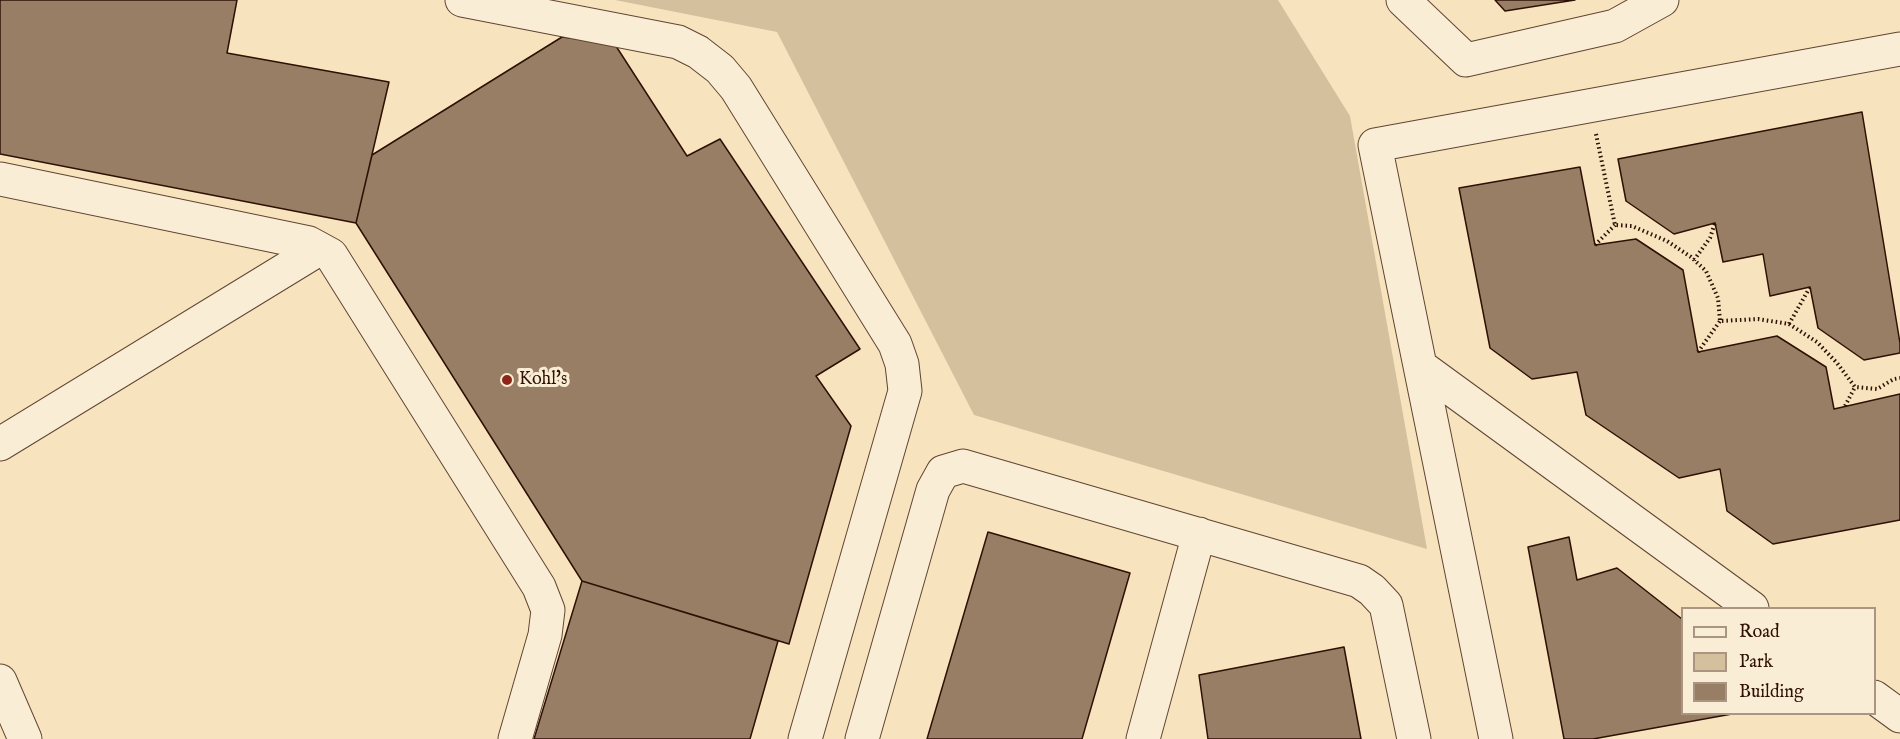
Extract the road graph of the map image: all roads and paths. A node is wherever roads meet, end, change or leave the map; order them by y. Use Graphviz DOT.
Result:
graph roads {
  1 [pos="462,0"];
  2 [pos="1403,0"];
  3 [pos="1662,0"];
  4 [pos="1899,54"];
  5 [pos="1590,105"];
  6 [pos="0,179"];
  7 [pos="1715,223"];
  8 [pos="1615,225"];
  9 [pos="1595,245"];
  10 [pos="319,249"];
  11 [pos="1694,260"];
  12 [pos="1810,287"];
  13 [pos="1720,321"];
  14 [pos="1789,324"];
  15 [pos="1698,352"];
  16 [pos="1420,366"];
  17 [pos="1900,378"];
  18 [pos="1855,387"];
  19 [pos="1845,406"];
  20 [pos="0,444"];
  21 [pos="1199,534"];
  22 [pos="1749,607"];
  23 [pos="0,681"];
  24 [pos="1876,699"];
  25 [pos="1900,716"];
  26 [pos="1144,737"];
  27 [pos="25,739"];
  28 [pos="515,739"];
  29 [pos="805,739"];
  30 [pos="862,739"];
  31 [pos="1414,739"];
  32 [pos="1496,739"];
  1 -- 29 [label="lane"];
  2 -- 3 [label="lane"];
  4 -- 5 [label="lane"];
  5 -- 8 [label="path"];
  5 -- 16 [label="lane"];
  6 -- 10 [label="lane"];
  7 -- 11 [label="path"];
  8 -- 9 [label="path"];
  8 -- 11 [label="path"];
  10 -- 20 [label="lane"];
  10 -- 28 [label="lane"];
  11 -- 13 [label="path"];
  12 -- 14 [label="path"];
  13 -- 14 [label="path"];
  13 -- 15 [label="path"];
  14 -- 18 [label="path"];
  16 -- 22 [label="lane"];
  16 -- 32 [label="lane"];
  17 -- 18 [label="path"];
  18 -- 19 [label="path"];
  21 -- 26 [label="lane"];
  21 -- 30 [label="lane"];
  21 -- 31 [label="lane"];
  23 -- 27 [label="lane"];
  24 -- 25 [label="lane"];
}
